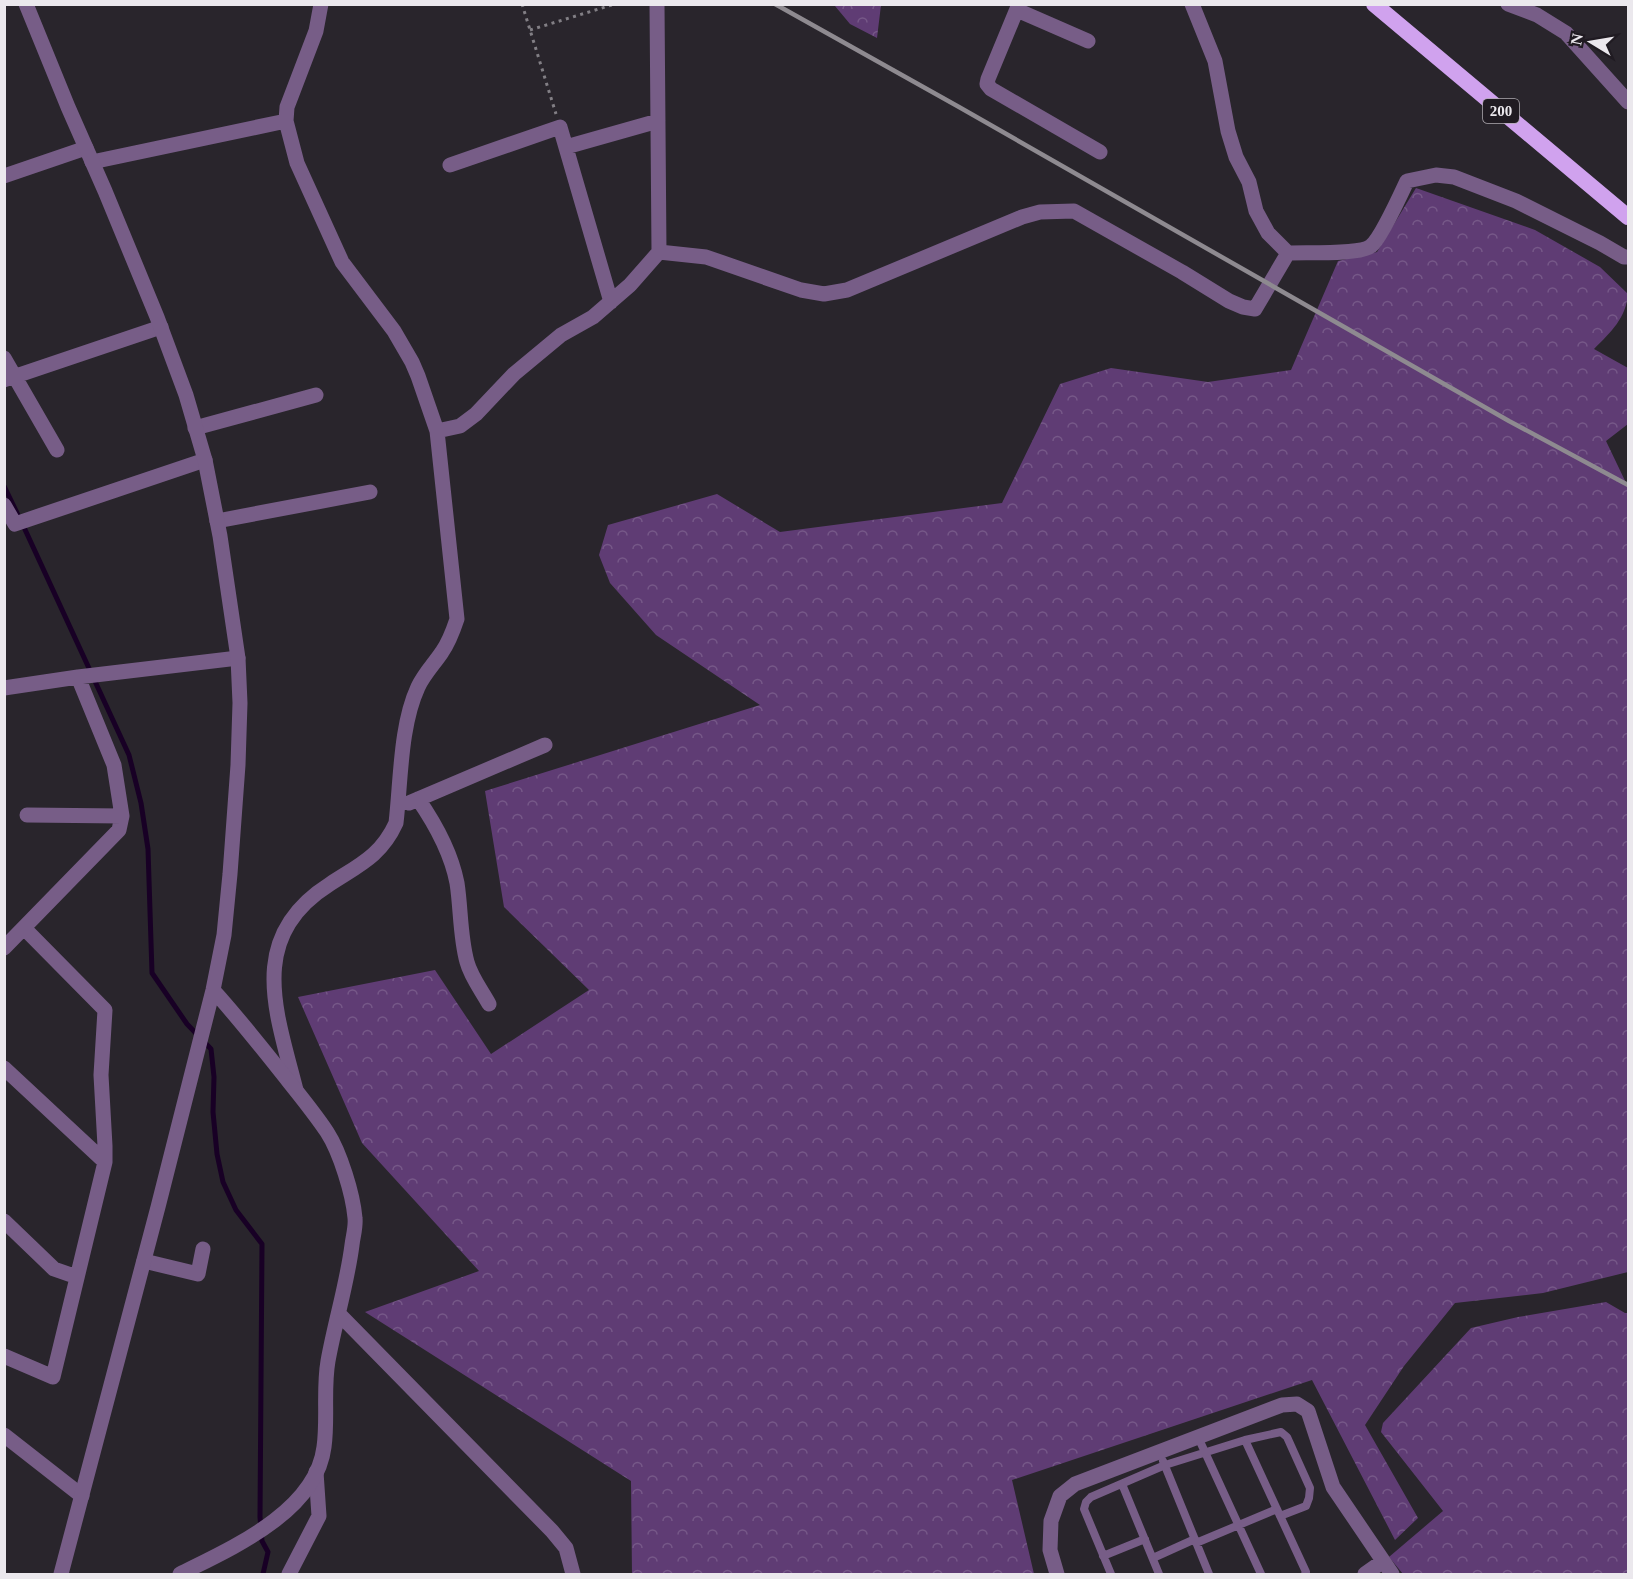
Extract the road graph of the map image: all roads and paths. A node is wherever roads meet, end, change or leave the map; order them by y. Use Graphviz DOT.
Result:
graph roads {
  1 [pos="26,4"];
  2 [pos="321,4"];
  3 [pos="522,4"];
  4 [pos="615,4"];
  5 [pos="657,4"];
  6 [pos="1192,4"];
  7 [pos="1374,4"];
  8 [pos="1508,4"];
  9 [pos="1019,6"];
  10 [pos="530,30"];
  11 [pos="1088,41"];
  12 [pos="1629,102"];
  13 [pos="286,121"];
  14 [pos="658,122"];
  15 [pos="560,127"];
  16 [pos="566,147"];
  17 [pos="1100,152"];
  18 [pos="89,155"];
  19 [pos="450,165"];
  20 [pos="4,176"];
  21 [pos="1629,217"];
  22 [pos="659,252"];
  23 [pos="1288,253"];
  24 [pos="1629,257"];
  25 [pos="611,302"];
  26 [pos="161,327"];
  27 [pos="4,358"];
  28 [pos="10,378"];
  29 [pos="316,395"];
  30 [pos="195,428"];
  31 [pos="437,431"];
  32 [pos="57,450"];
  33 [pos="205,460"];
  34 [pos="370,492"];
  35 [pos="4,505"];
  36 [pos="217,521"];
  37 [pos="238,658"];
  38 [pos="78,677"];
  39 [pos="4,688"];
  40 [pos="545,745"];
  41 [pos="418,799"];
  42 [pos="398,808"];
  43 [pos="27,815"];
  44 [pos="122,816"];
  45 [pos="24,928"];
  46 [pos="4,948"];
  47 [pos="213,990"];
  48 [pos="489,1004"];
  49 [pos="4,1068"];
  50 [pos="296,1090"];
  51 [pos="105,1162"];
  52 [pos="4,1221"];
  53 [pos="203,1249"];
  54 [pos="144,1261"];
  55 [pos="77,1277"];
  56 [pos="339,1314"];
  57 [pos="4,1356"];
  58 [pos="4,1436"];
  59 [pos="1245,1440"];
  60 [pos="1200,1445"];
  61 [pos="1163,1458"];
  62 [pos="316,1472"];
  63 [pos="1122,1484"];
  64 [pos="82,1496"];
  65 [pos="1279,1512"];
  66 [pos="1239,1525"];
  67 [pos="1145,1539"];
  68 [pos="1196,1541"];
  69 [pos="1103,1556"];
  70 [pos="1153,1558"];
  71 [pos="1387,1568"];
  72 [pos="61,1575"];
  73 [pos="180,1575"];
  74 [pos="289,1575"];
  75 [pos="573,1575"];
  76 [pos="1058,1575"];
  77 [pos="1111,1575"];
  78 [pos="1160,1575"];
  79 [pos="1209,1575"];
  80 [pos="1261,1575"];
  81 [pos="1305,1575"];
  82 [pos="1365,1575"];
  1 -- 18 [label="street"];
  2 -- 13 [label="street"];
  3 -- 10 [label="path"];
  4 -- 10 [label="path"];
  5 -- 14 [label="street"];
  6 -- 23 [label="street"];
  7 -- 21 [label="highway, 200"];
  8 -- 12 [label="street"];
  9 -- 11 [label="street"];
  9 -- 17 [label="street"];
  10 -- 15 [label="path"];
  13 -- 18 [label="street"];
  13 -- 31 [label="street"];
  14 -- 16 [label="street"];
  14 -- 22 [label="street"];
  15 -- 16 [label="street"];
  15 -- 19 [label="street"];
  16 -- 25 [label="street"];
  18 -- 20 [label="street"];
  18 -- 26 [label="street"];
  22 -- 23 [label="street"];
  22 -- 25 [label="street"];
  23 -- 24 [label="street"];
  25 -- 31 [label="street"];
  26 -- 28 [label="street"];
  26 -- 30 [label="street"];
  27 -- 28 [label="street"];
  28 -- 32 [label="street"];
  29 -- 30 [label="street"];
  30 -- 33 [label="street"];
  31 -- 42 [label="street"];
  33 -- 35 [label="street"];
  33 -- 36 [label="street"];
  34 -- 36 [label="street"];
  36 -- 37 [label="street"];
  37 -- 38 [label="street"];
  37 -- 47 [label="street"];
  38 -- 39 [label="street"];
  38 -- 44 [label="street"];
  40 -- 41 [label="street"];
  41 -- 42 [label="street"];
  41 -- 48 [label="street"];
  42 -- 50 [label="street"];
  43 -- 44 [label="street"];
  44 -- 45 [label="street"];
  45 -- 46 [label="street"];
  45 -- 51 [label="street"];
  47 -- 50 [label="street"];
  47 -- 54 [label="street"];
  49 -- 51 [label="street"];
  50 -- 56 [label="street"];
  51 -- 55 [label="street"];
  52 -- 55 [label="street"];
  53 -- 54 [label="street"];
  54 -- 64 [label="street"];
  55 -- 57 [label="street"];
  56 -- 62 [label="street"];
  56 -- 75 [label="street"];
  58 -- 64 [label="street"];
  59 -- 60 [label="lane"];
  59 -- 65 [label="lane"];
  59 -- 65 [label="lane"];
  60 -- 61 [label="street"];
  60 -- 66 [label="lane"];
  60 -- 71 [label="street"];
  61 -- 63 [label="lane"];
  61 -- 68 [label="lane"];
  61 -- 76 [label="street"];
  62 -- 73 [label="street"];
  62 -- 74 [label="street"];
  63 -- 67 [label="lane"];
  63 -- 69 [label="lane"];
  64 -- 72 [label="street"];
  65 -- 66 [label="lane"];
  65 -- 81 [label="lane"];
  66 -- 68 [label="lane"];
  66 -- 80 [label="lane"];
  67 -- 69 [label="lane"];
  67 -- 70 [label="lane"];
  68 -- 70 [label="lane"];
  68 -- 79 [label="lane"];
  69 -- 77 [label="lane"];
  70 -- 78 [label="lane"];
  71 -- 82 [label="street"];
}
